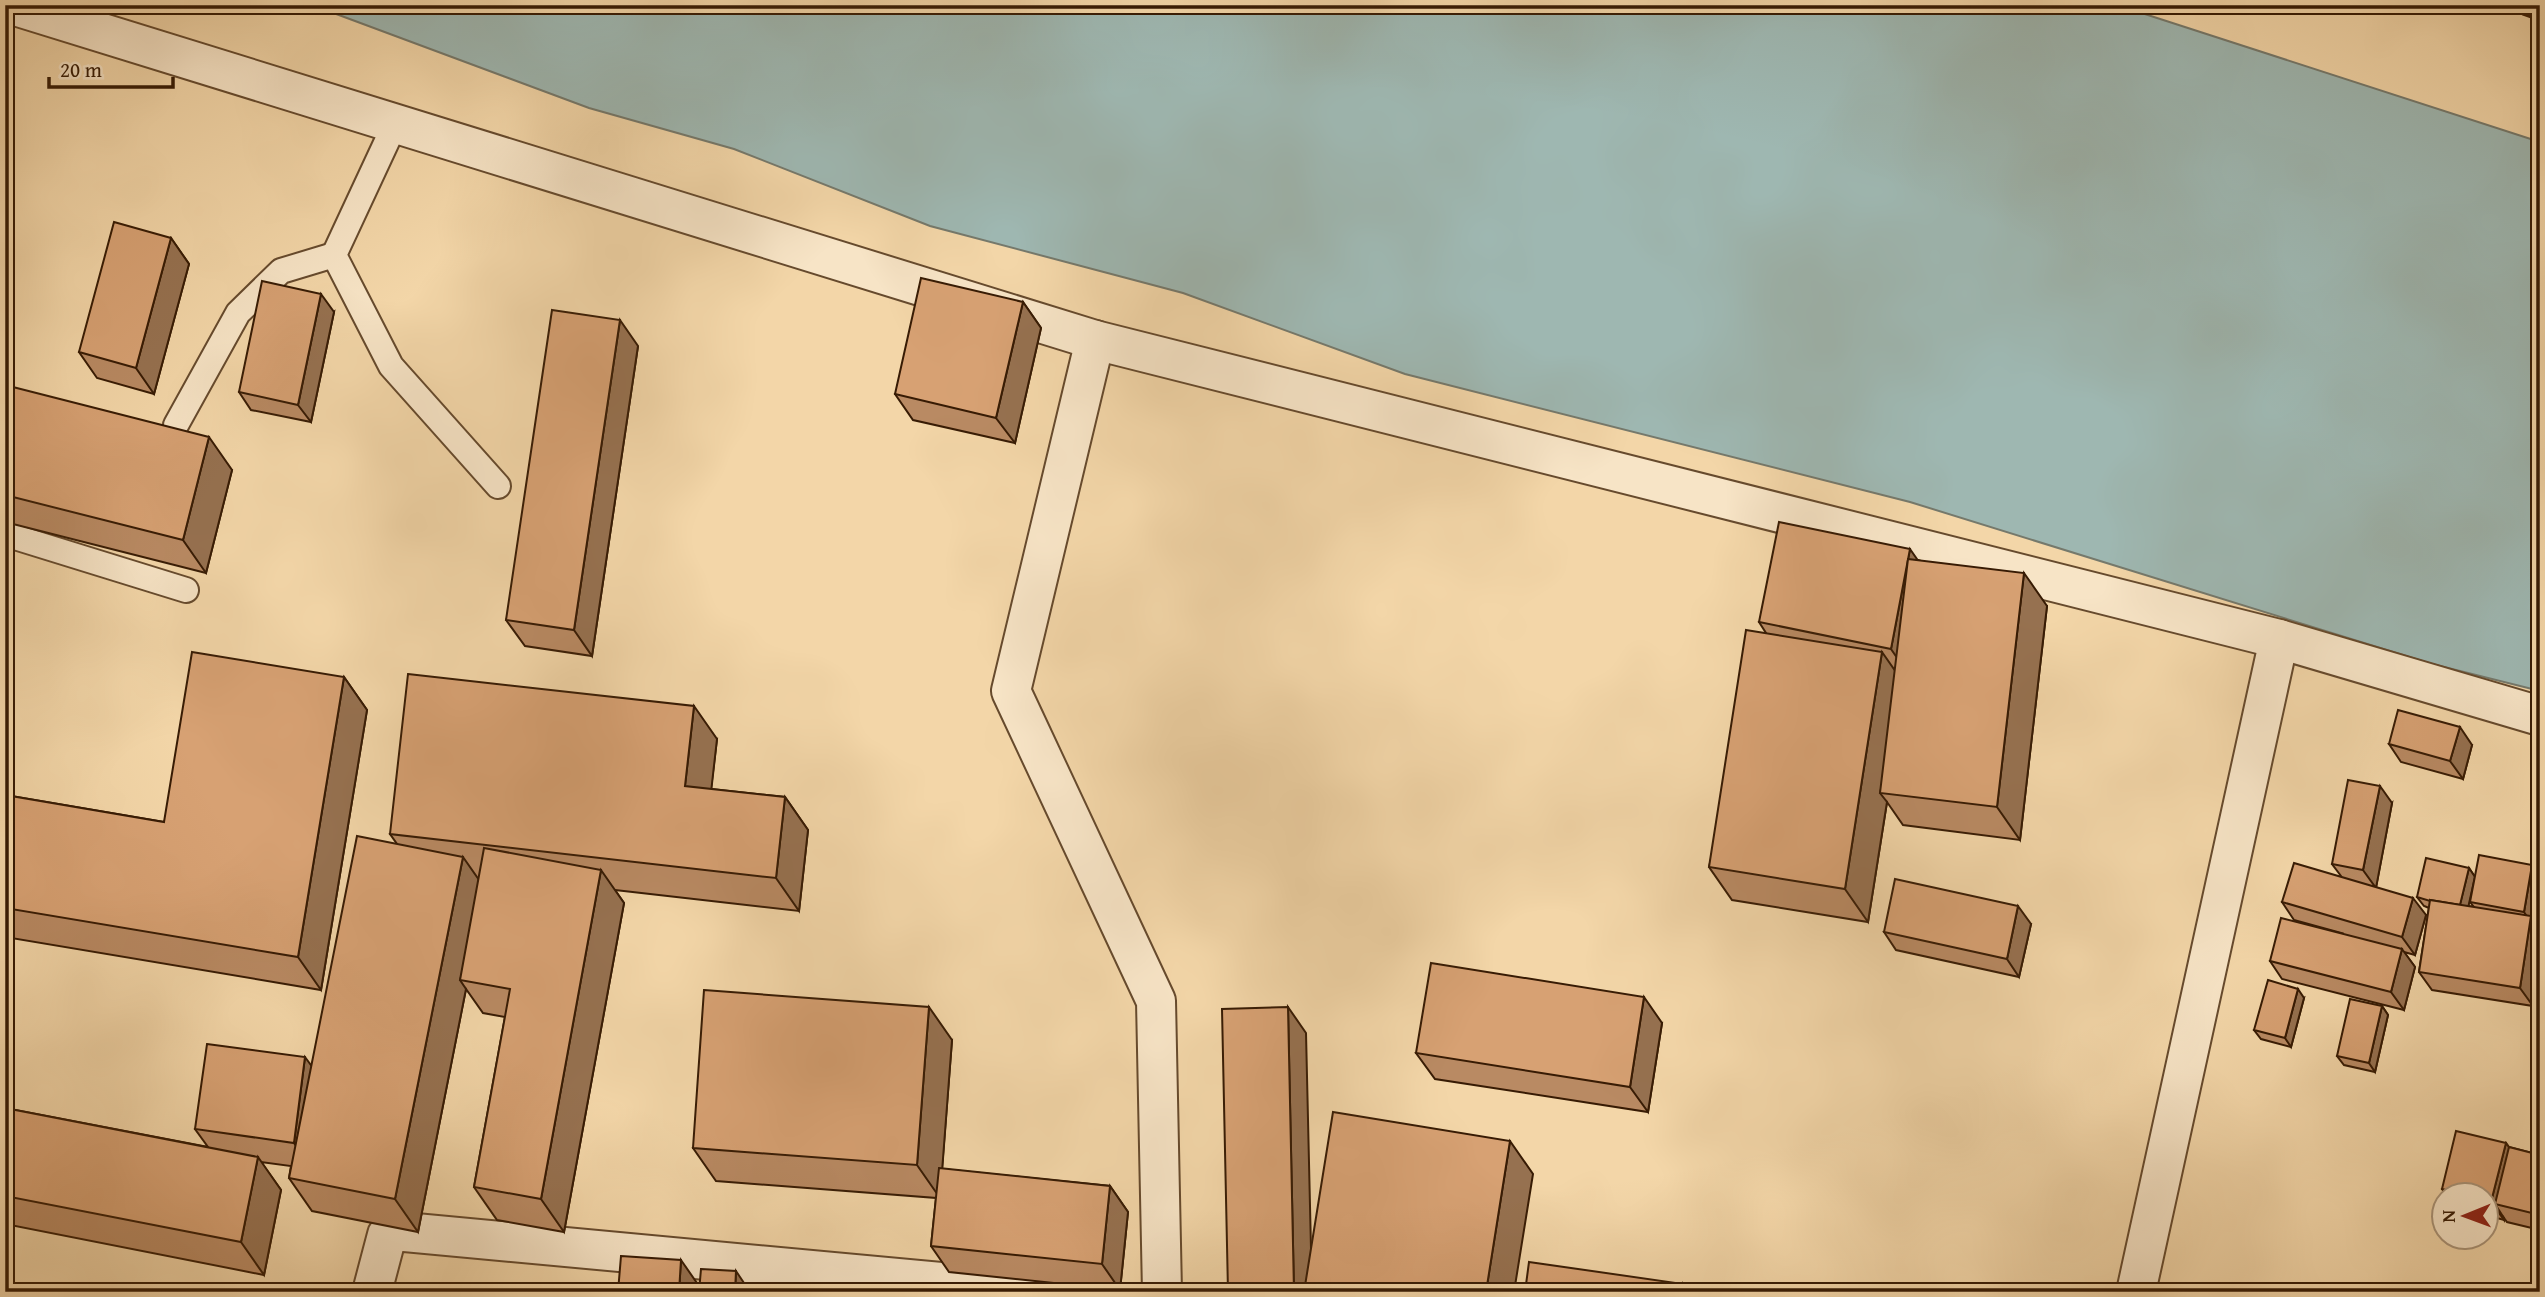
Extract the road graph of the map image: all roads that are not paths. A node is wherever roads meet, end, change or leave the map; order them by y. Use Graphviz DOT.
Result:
graph roads {
  1 [pos="12,5"];
  2 [pos="395,124"];
  3 [pos="334,255"];
  4 [pos="1095,340"];
  5 [pos="176,425"];
  6 [pos="498,486"];
  7 [pos="5,534"];
  8 [pos="186,590"];
  9 [pos="2279,639"];
  10 [pos="2540,716"];
  11 [pos="372,1292"];
  12 [pos="1048,1292"];
  13 [pos="1162,1292"];
  14 [pos="2136,1292"];
  1 -- 2 [label="street"];
  2 -- 3 [label="lane"];
  2 -- 4 [label="street"];
  3 -- 5 [label="lane"];
  3 -- 6 [label="lane"];
  4 -- 9 [label="street"];
  4 -- 13 [label="street"];
  7 -- 8 [label="lane"];
  9 -- 10 [label="street"];
  9 -- 14 [label="street"];
  11 -- 12 [label="street"];
}
